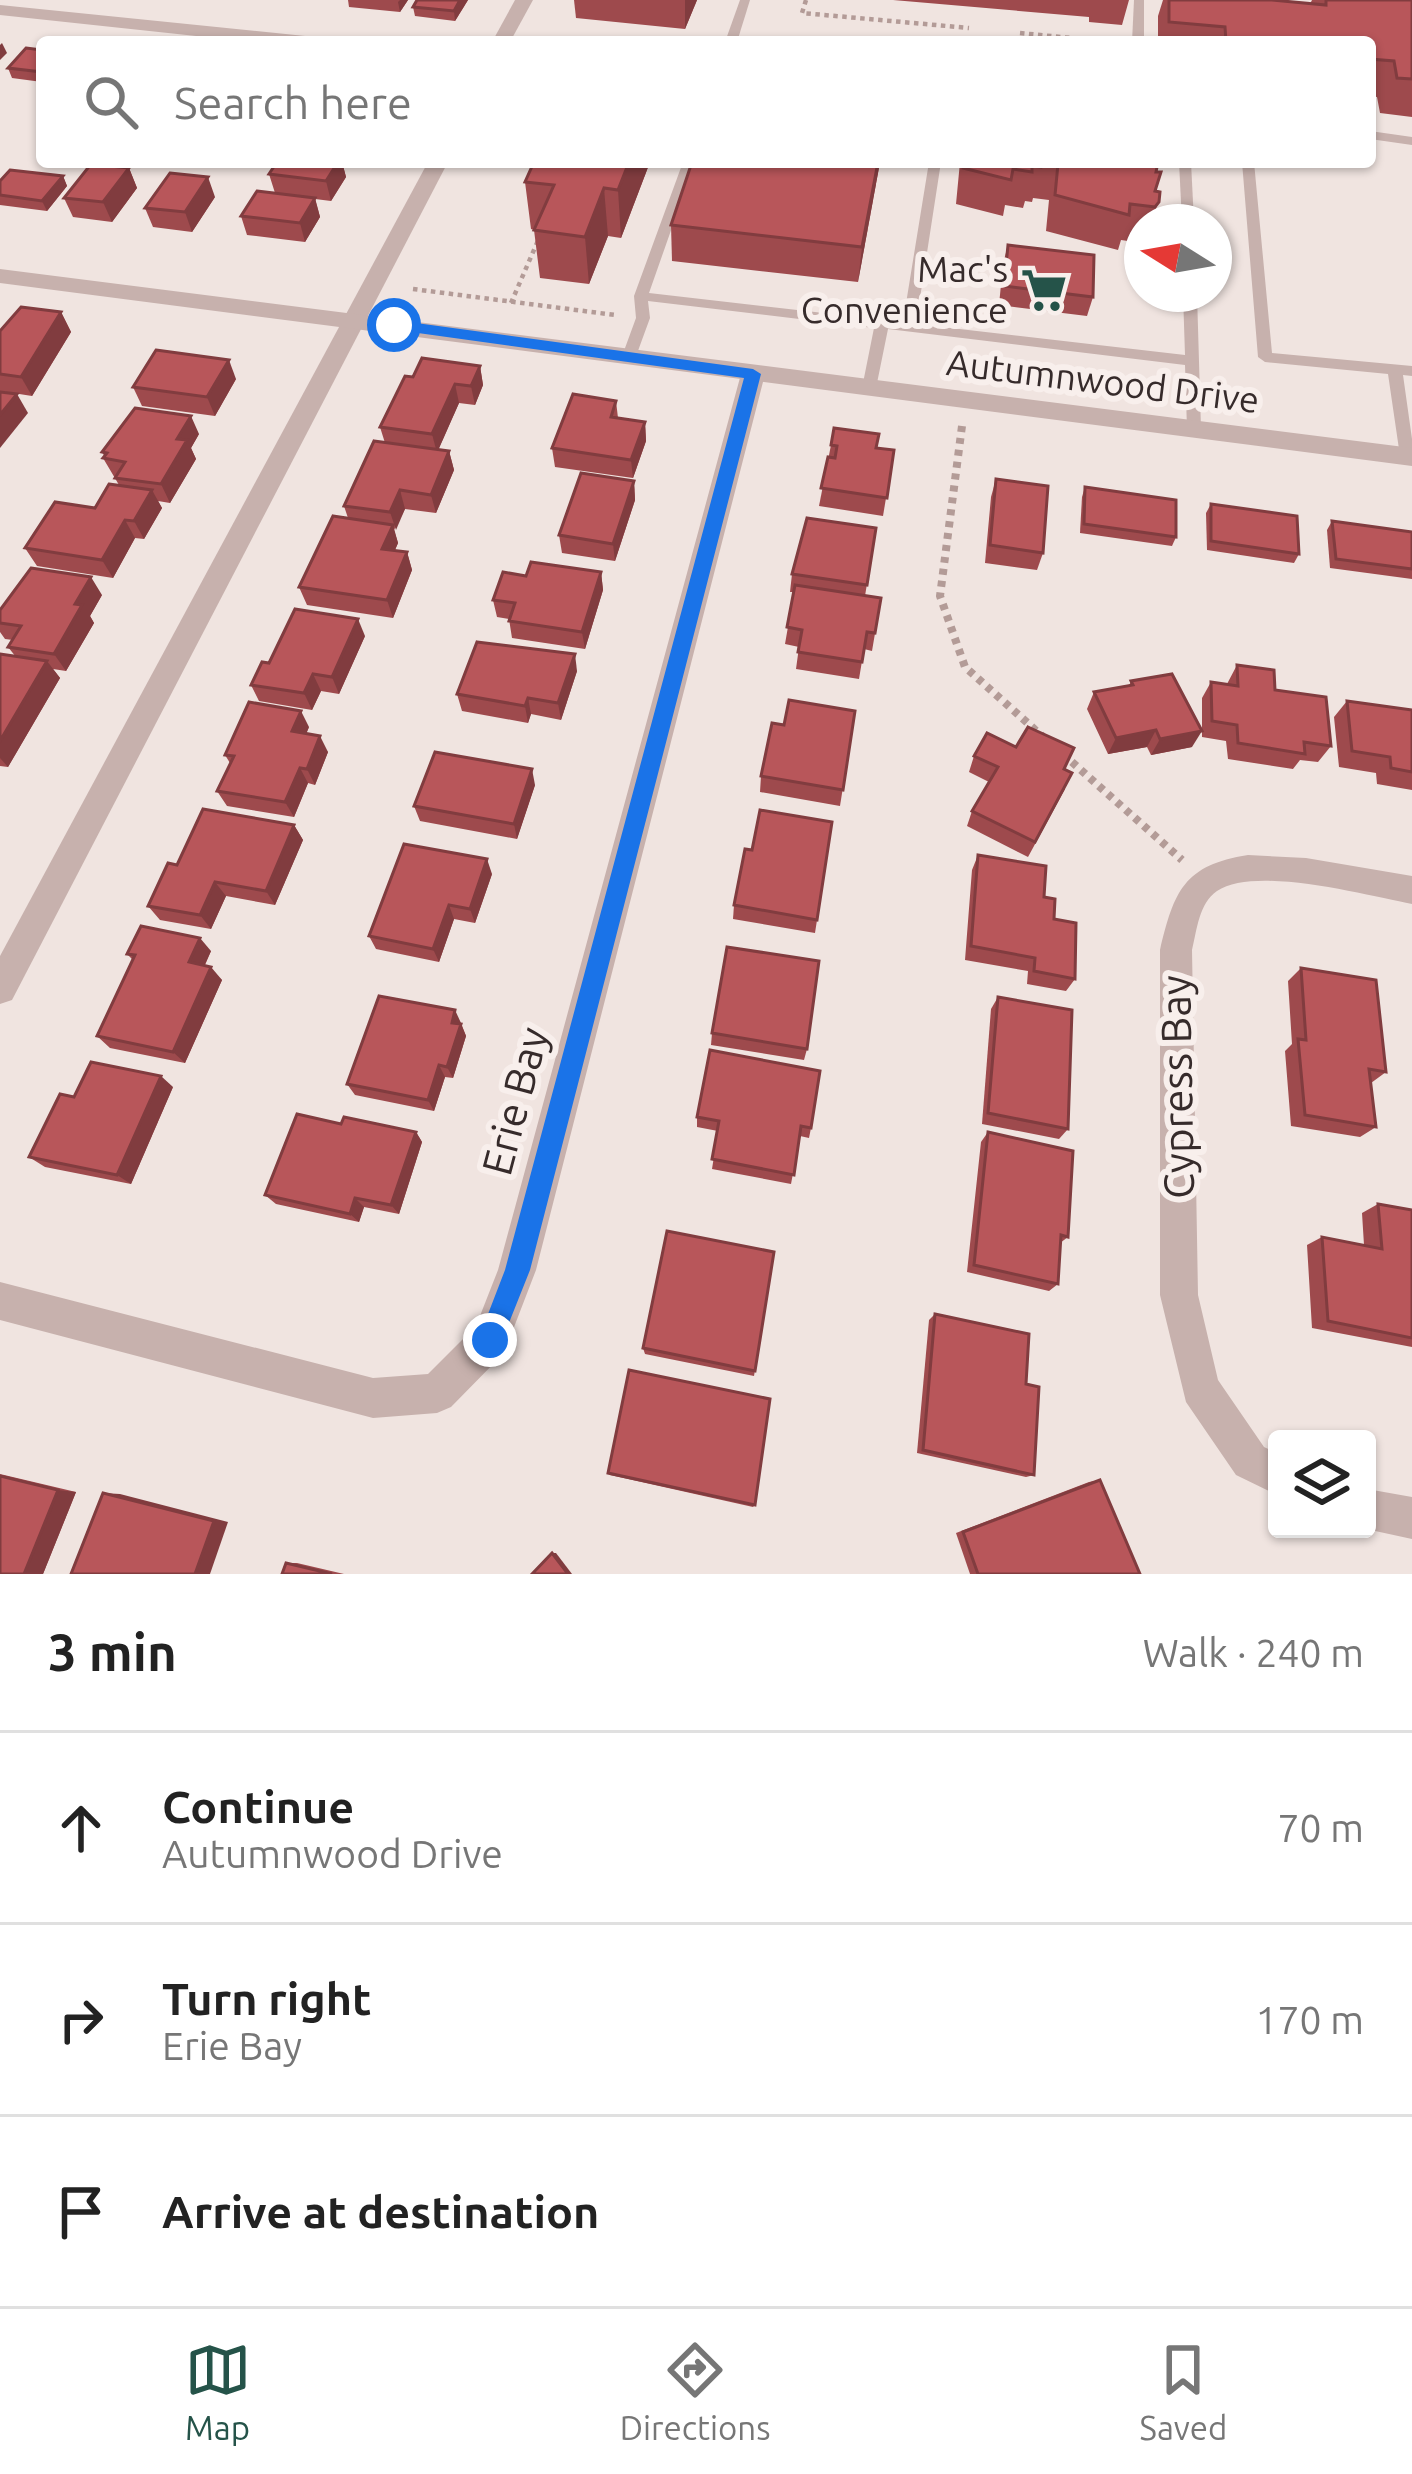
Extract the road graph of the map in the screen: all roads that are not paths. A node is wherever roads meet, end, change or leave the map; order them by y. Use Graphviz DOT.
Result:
graph roads {
  1 [pos="524,0"];
  2 [pos="745,0"];
  3 [pos="1139,0"];
  4 [pos="0,10"];
  5 [pos="248,36"];
  6 [pos="504,36"];
  7 [pos="733,36"];
  8 [pos="1138,36"];
  9 [pos="1376,137"];
  10 [pos="1412,141"];
  11 [pos="435,168"];
  12 [pos="687,168"];
  13 [pos="934,168"];
  14 [pos="1185,168"];
  15 [pos="1249,168"];
  16 [pos="1187,204"];
  17 [pos="0,277"];
  18 [pos="641,296"];
  19 [pos="1191,312"];
  20 [pos="356,320"];
  21 [pos="882,324"];
  22 [pos="909,327"];
  23 [pos="628,359"];
  24 [pos="1192,361"];
  25 [pos="1404,370"];
  26 [pos="753,374"];
  27 [pos="869,388"];
  28 [pos="1194,429"];
  29 [pos="1409,457"];
  30 [pos="1412,890"];
  31 [pos="0,989"];
  32 [pos="0,1301"];
  33 [pos="1268,1470"];
  34 [pos="1376,1511"];
  35 [pos="1412,1518"];
  1 -- 6 [label="street"];
  2 -- 7 [label="lane"];
  3 -- 8 [label="lane"];
  4 -- 5 [label="street"];
  9 -- 10 [label="lane"];
  11 -- 20 [label="street"];
  12 -- 18 [label="lane"];
  13 -- 22 [label="lane"];
  14 -- 16 [label="lane"];
  15 -- 25 [label="lane"];
  17 -- 20 [label="street, Autumnwood Drive"];
  18 -- 21 [label="lane"];
  18 -- 23 [label="lane"];
  19 -- 24 [label="lane"];
  20 -- 23 [label="street, Autumnwood Drive"];
  20 -- 31 [label="street"];
  21 -- 22 [label="lane"];
  21 -- 27 [label="lane"];
  22 -- 24 [label="lane"];
  23 -- 26 [label="street, Autumnwood Drive"];
  24 -- 28 [label="lane"];
  25 -- 29 [label="lane"];
  26 -- 27 [label="street, Autumnwood Drive"];
  26 -- 32 [label="street, Erie Bay"];
  27 -- 28 [label="street, Autumnwood Drive"];
  28 -- 29 [label="street, Autumnwood Drive"];
  30 -- 33 [label="street, Cypress Bay"];
  34 -- 35 [label="street"];
}
